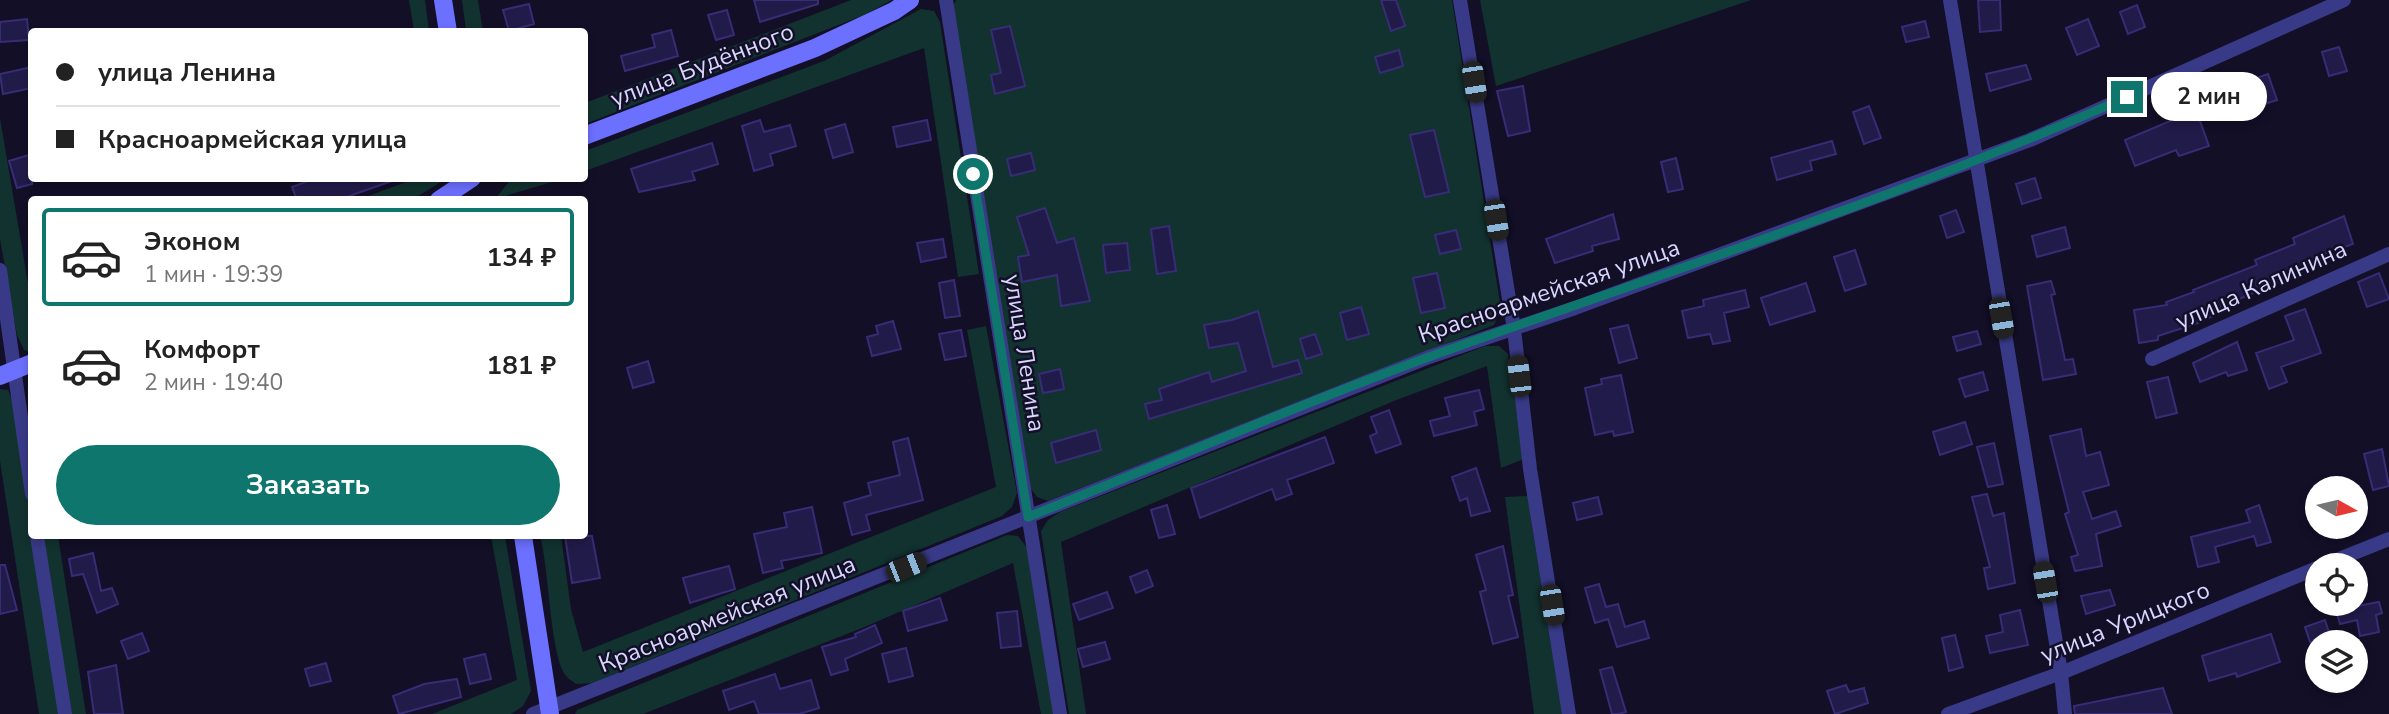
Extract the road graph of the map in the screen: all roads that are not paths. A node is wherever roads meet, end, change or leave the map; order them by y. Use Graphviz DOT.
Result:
graph roads {
  1 [pos="443,0"];
  2 [pos="910,0"];
  3 [pos="946,0"];
  4 [pos="1460,0"];
  5 [pos="1951,0"];
  6 [pos="2344,0"];
  7 [pos="447,28"];
  8 [pos="588,134"];
  9 [pos="1975,160"];
  10 [pos="466,182"];
  11 [pos="445,196"];
  12 [pos="2389,254"];
  13 [pos="0,270"];
  14 [pos="1514,329"];
  15 [pos="2152,359"];
  16 [pos="16,370"];
  17 [pos="28,463"];
  18 [pos="1028,517"];
  19 [pos="37,539"];
  20 [pos="523,539"];
  21 [pos="2389,539"];
  22 [pos="2354,553"];
  23 [pos="2305,573"];
  24 [pos="2061,673"];
  25 [pos="544,711"];
  26 [pos="65,714"];
  27 [pos="1060,714"];
  28 [pos="1569,714"];
  29 [pos="1948,714"];
  30 [pos="2065,714"];
  1 -- 7 [label="street"];
  2 -- 8 [label="street, улица Будённого"];
  3 -- 18 [label="street, улица Ленина"];
  4 -- 14 [label="street"];
  5 -- 9 [label="street"];
  6 -- 9 [label="street, Красноармейская улица"];
  9 -- 14 [label="street, Красноармейская улица"];
  9 -- 24 [label="street"];
  10 -- 11 [label="street"];
  12 -- 15 [label="street, улица Калинина"];
  13 -- 16 [label="street"];
  14 -- 18 [label="street, Красноармейская улица"];
  14 -- 28 [label="street"];
  16 -- 17 [label="street"];
  18 -- 25 [label="street, Красноармейская улица"];
  18 -- 27 [label="street, улица Ленина"];
  19 -- 26 [label="street"];
  20 -- 25 [label="street"];
  21 -- 22 [label="street"];
  23 -- 24 [label="street, улица Урицкого"];
  24 -- 29 [label="street, улица Урицкого"];
  24 -- 30 [label="street"];
}
